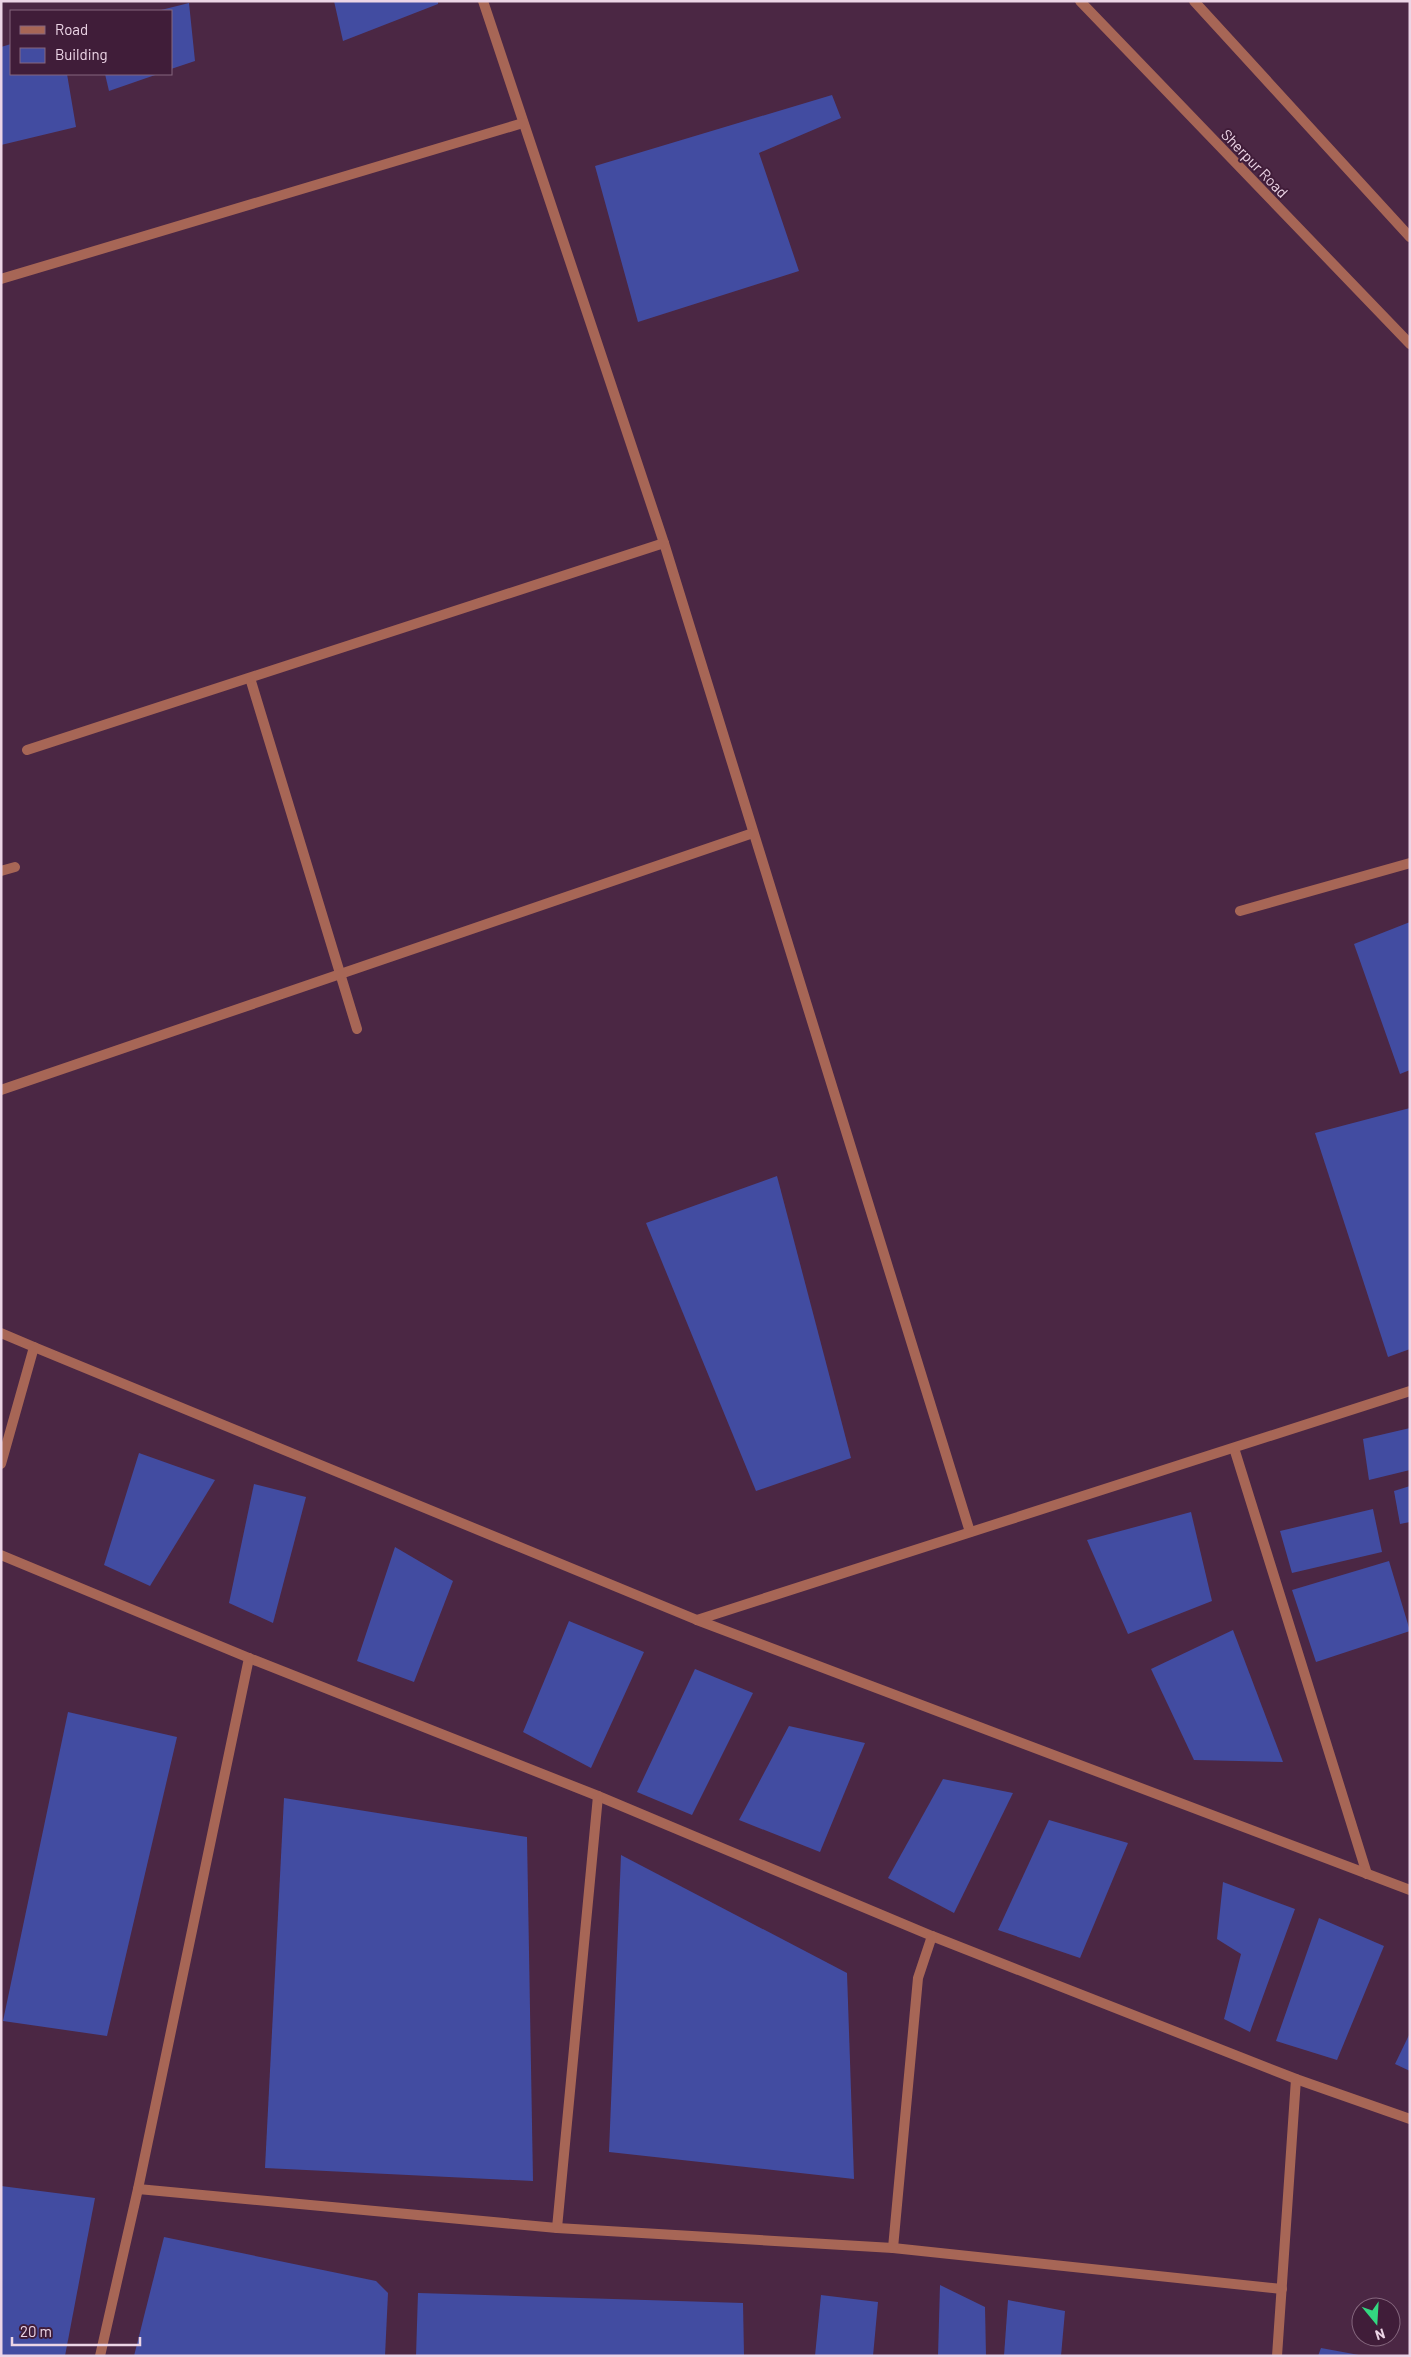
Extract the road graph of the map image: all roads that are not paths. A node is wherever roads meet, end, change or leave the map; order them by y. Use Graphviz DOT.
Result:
graph roads {
  1 [pos="482,1"];
  2 [pos="1080,1"];
  3 [pos="1194,1"];
  4 [pos="523,123"];
  5 [pos="1410,238"];
  6 [pos="1,279"];
  7 [pos="1410,344"];
  8 [pos="664,543"];
  9 [pos="250,678"];
  10 [pos="27,750"];
  11 [pos="754,833"];
  12 [pos="1410,863"];
  13 [pos="14,867"];
  14 [pos="1,871"];
  15 [pos="1240,911"];
  16 [pos="340,974"];
  17 [pos="358,1029"];
  18 [pos="1,1090"];
  19 [pos="1,1333"];
  20 [pos="34,1347"];
  21 [pos="1410,1391"];
  22 [pos="1234,1448"];
  23 [pos="1,1464"];
  24 [pos="970,1532"];
  25 [pos="1,1555"];
  26 [pos="697,1620"];
  27 [pos="249,1658"];
  28 [pos="598,1796"];
  29 [pos="1367,1874"];
  30 [pos="1410,1890"];
  31 [pos="932,1936"];
  32 [pos="1296,2079"];
  33 [pos="1410,2119"];
  34 [pos="138,2189"];
  35 [pos="557,2228"];
  36 [pos="893,2248"];
  37 [pos="1282,2289"];
  38 [pos="100,2356"];
  39 [pos="1277,2356"];
  1 -- 4 [label="street"];
  2 -- 7 [label="street, Sherpur Road"];
  3 -- 5 [label="street"];
  4 -- 6 [label="street"];
  4 -- 8 [label="street"];
  8 -- 9 [label="street"];
  8 -- 11 [label="street"];
  9 -- 10 [label="street"];
  9 -- 16 [label="street"];
  11 -- 16 [label="street"];
  11 -- 24 [label="street"];
  12 -- 15 [label="street"];
  13 -- 14 [label="street"];
  16 -- 17 [label="street"];
  16 -- 18 [label="street"];
  19 -- 20 [label="street"];
  20 -- 23 [label="street"];
  20 -- 26 [label="street"];
  21 -- 22 [label="street"];
  22 -- 24 [label="street"];
  22 -- 29 [label="street"];
  24 -- 26 [label="street"];
  25 -- 27 [label="street"];
  26 -- 29 [label="street"];
  27 -- 28 [label="street"];
  27 -- 34 [label="street"];
  28 -- 31 [label="street"];
  28 -- 35 [label="street"];
  29 -- 30 [label="street"];
  31 -- 32 [label="street"];
  31 -- 36 [label="street"];
  32 -- 33 [label="street"];
  32 -- 37 [label="street"];
  34 -- 35 [label="street"];
  34 -- 38 [label="street"];
  35 -- 36 [label="street"];
  36 -- 37 [label="street"];
  37 -- 39 [label="street"];
}
